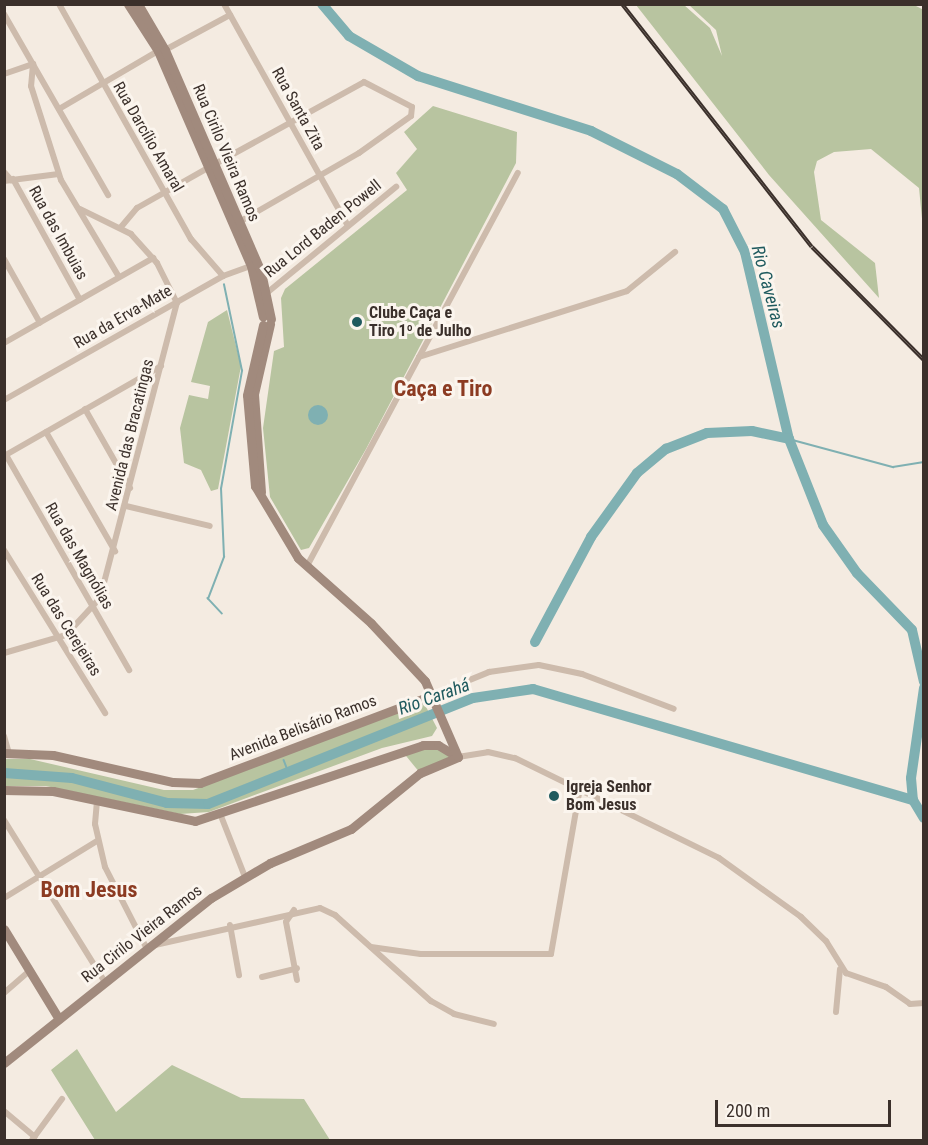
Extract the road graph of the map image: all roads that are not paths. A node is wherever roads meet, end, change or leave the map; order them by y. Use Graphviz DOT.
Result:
graph roads {
  1 [pos="59,4"];
  2 [pos="128,4"];
  3 [pos="138,4"];
  4 [pos="224,4"];
  5 [pos="4,14"];
  6 [pos="230,15"];
  7 [pos="161,51"];
  8 [pos="33,63"];
  9 [pos="4,74"];
  10 [pos="101,84"];
  11 [pos="59,109"];
  12 [pos="290,122"];
  13 [pos="211,166"];
  14 [pos="4,172"];
  15 [pos="518,173"];
  16 [pos="59,174"];
  17 [pos="320,176"];
  18 [pos="10,180"];
  19 [pos="396,187"];
  20 [pos="164,192"];
  21 [pos="108,195"];
  22 [pos="80,209"];
  23 [pos="239,222"];
  24 [pos="348,226"];
  25 [pos="121,227"];
  26 [pos="675,252"];
  27 [pos="153,258"];
  28 [pos="4,259"];
  29 [pos="254,265"];
  30 [pos="223,276"];
  31 [pos="119,277"];
  32 [pos="268,292"];
  33 [pos="80,300"];
  34 [pos="177,303"];
  35 [pos="267,321"];
  36 [pos="40,323"];
  37 [pos="4,343"];
  38 [pos="419,357"];
  39 [pos="161,366"];
  40 [pos="4,400"];
  41 [pos="85,409"];
  42 [pos="46,432"];
  43 [pos="5,455"];
  44 [pos="130,488"];
  45 [pos="126,506"];
  46 [pos="210,526"];
  47 [pos="4,550"];
  48 [pos="115,551"];
  49 [pos="307,566"];
  50 [pos="94,609"];
  51 [pos="55,639"];
  52 [pos="5,652"];
  53 [pos="129,670"];
  54 [pos="434,698"];
  55 [pos="674,709"];
  56 [pos="105,713"];
  57 [pos="4,736"];
  58 [pos="7,753"];
  59 [pos="458,757"];
  60 [pos="580,788"];
  61 [pos="4,790"];
  62 [pos="97,801"];
  63 [pos="221,816"];
  64 [pos="4,820"];
  65 [pos="97,841"];
  66 [pos="40,876"];
  67 [pos="245,877"];
  68 [pos="4,898"];
  69 [pos="294,910"];
  70 [pos="230,925"];
  71 [pos="4,929"];
  72 [pos="146,947"];
  73 [pos="371,947"];
  74 [pos="297,969"];
  75 [pos="840,969"];
  76 [pos="30,970"];
  77 [pos="239,975"];
  78 [pos="262,976"];
  79 [pos="297,980"];
  80 [pos="105,982"];
  81 [pos="4,993"];
  82 [pos="924,1003"];
  83 [pos="836,1012"];
  84 [pos="59,1019"];
  85 [pos="494,1024"];
  86 [pos="4,1063"];
  87 [pos="62,1099"];
  88 [pos="4,1111"];
  89 [pos="33,1139"];
  1 -- 10 [label="street, Rua Darcílio Amaral"];
  2 -- 7 [label="main road, Rua Cirilo Vieira Ramos"];
  3 -- 7 [label="main road, Rua Cirilo Vieira Ramos"];
  4 -- 6 [label="street, Rua Santa Zita"];
  5 -- 8 [label="street"];
  6 -- 7 [label="street"];
  6 -- 12 [label="street, Rua Santa Zita"];
  7 -- 10 [label="street"];
  7 -- 13 [label="main road, Rua Cirilo Vieira Ramos"];
  8 -- 9 [label="street"];
  8 -- 11 [label="street"];
  8 -- 16 [label="street"];
  10 -- 11 [label="street"];
  10 -- 20 [label="street, Rua Darcílio Amaral"];
  11 -- 21 [label="street"];
  12 -- 13 [label="street"];
  12 -- 17 [label="street, Rua Santa Zita"];
  12 -- 17 [label="street"];
  13 -- 20 [label="street"];
  13 -- 23 [label="main road, Rua Cirilo Vieira Ramos"];
  13 -- 29 [label="main road, Rua Cirilo Vieira Ramos"];
  14 -- 18 [label="street, Rua das Imbuias"];
  15 -- 38 [label="street"];
  16 -- 18 [label="street"];
  16 -- 22 [label="street"];
  17 -- 23 [label="street"];
  17 -- 24 [label="street, Rua Santa Zita"];
  18 -- 33 [label="street, Rua das Imbuias"];
  19 -- 24 [label="street, Rua Lord Baden Powell"];
  20 -- 25 [label="street"];
  20 -- 30 [label="street, Rua Darcílio Amaral"];
  22 -- 25 [label="street"];
  22 -- 31 [label="street"];
  23 -- 29 [label="main road, Rua Cirilo Vieira Ramos"];
  24 -- 32 [label="street, Rua Lord Baden Powell"];
  25 -- 27 [label="street"];
  26 -- 38 [label="street"];
  27 -- 31 [label="street"];
  27 -- 34 [label="street"];
  28 -- 36 [label="street"];
  29 -- 30 [label="street, Rua da Erva-Mate"];
  29 -- 32 [label="main road, Rua Cirilo Vieira Ramos"];
  29 -- 35 [label="main road, Rua Cirilo Vieira Ramos"];
  30 -- 34 [label="street, Rua da Erva-Mate"];
  31 -- 33 [label="street"];
  32 -- 35 [label="main road, Rua Cirilo Vieira Ramos"];
  33 -- 36 [label="street"];
  34 -- 39 [label="street, Avenida das Bracatingas"];
  34 -- 40 [label="street, Rua da Erva-Mate"];
  35 -- 49 [label="main road, Rua Cirilo Vieira Ramos"];
  36 -- 37 [label="street"];
  38 -- 49 [label="street"];
  39 -- 41 [label="street"];
  39 -- 44 [label="street, Avenida das Bracatingas"];
  41 -- 42 [label="street"];
  41 -- 44 [label="street"];
  42 -- 43 [label="street"];
  42 -- 48 [label="street"];
  43 -- 50 [label="street, Rua das Magnólias"];
  44 -- 45 [label="street, Avenida das Bracatingas"];
  45 -- 46 [label="street"];
  45 -- 48 [label="street, Avenida das Bracatingas"];
  47 -- 51 [label="street, Rua das Cerejeiras"];
  48 -- 50 [label="street, Avenida das Bracatingas"];
  49 -- 54 [label="main road, Rua Cirilo Vieira Ramos"];
  50 -- 51 [label="street, Avenida das Bracatingas"];
  50 -- 53 [label="street, Rua das Magnólias"];
  51 -- 52 [label="street, Avenida das Bracatingas"];
  51 -- 56 [label="street, Rua das Cerejeiras"];
  54 -- 55 [label="street, Avenida Belisário Ramos"];
  54 -- 58 [label="main road, Avenida Belisário Ramos"];
  54 -- 59 [label="main road, Rua Cirilo Vieira Ramos"];
  57 -- 58 [label="street"];
  59 -- 60 [label="street"];
  59 -- 63 [label="main road"];
  59 -- 67 [label="main road, Rua Cirilo Vieira Ramos"];
  60 -- 73 [label="street"];
  60 -- 75 [label="street"];
  61 -- 62 [label="main road"];
  62 -- 63 [label="main road"];
  62 -- 65 [label="street"];
  63 -- 67 [label="street"];
  64 -- 66 [label="street"];
  65 -- 66 [label="street"];
  65 -- 72 [label="street"];
  66 -- 68 [label="street"];
  66 -- 80 [label="street"];
  67 -- 72 [label="main road, Rua Cirilo Vieira Ramos"];
  69 -- 70 [label="street"];
  69 -- 73 [label="street"];
  69 -- 74 [label="street"];
  70 -- 72 [label="street"];
  70 -- 77 [label="street"];
  71 -- 76 [label="main road"];
  72 -- 80 [label="main road, Rua Cirilo Vieira Ramos"];
  73 -- 85 [label="street"];
  74 -- 78 [label="street"];
  74 -- 79 [label="street"];
  75 -- 82 [label="street"];
  75 -- 83 [label="street"];
  76 -- 81 [label="street"];
  76 -- 84 [label="main road"];
  80 -- 84 [label="main road, Rua Cirilo Vieira Ramos"];
  84 -- 86 [label="main road, Rua Cirilo Vieira Ramos"];
  87 -- 89 [label="street"];
  88 -- 89 [label="street"];
}
